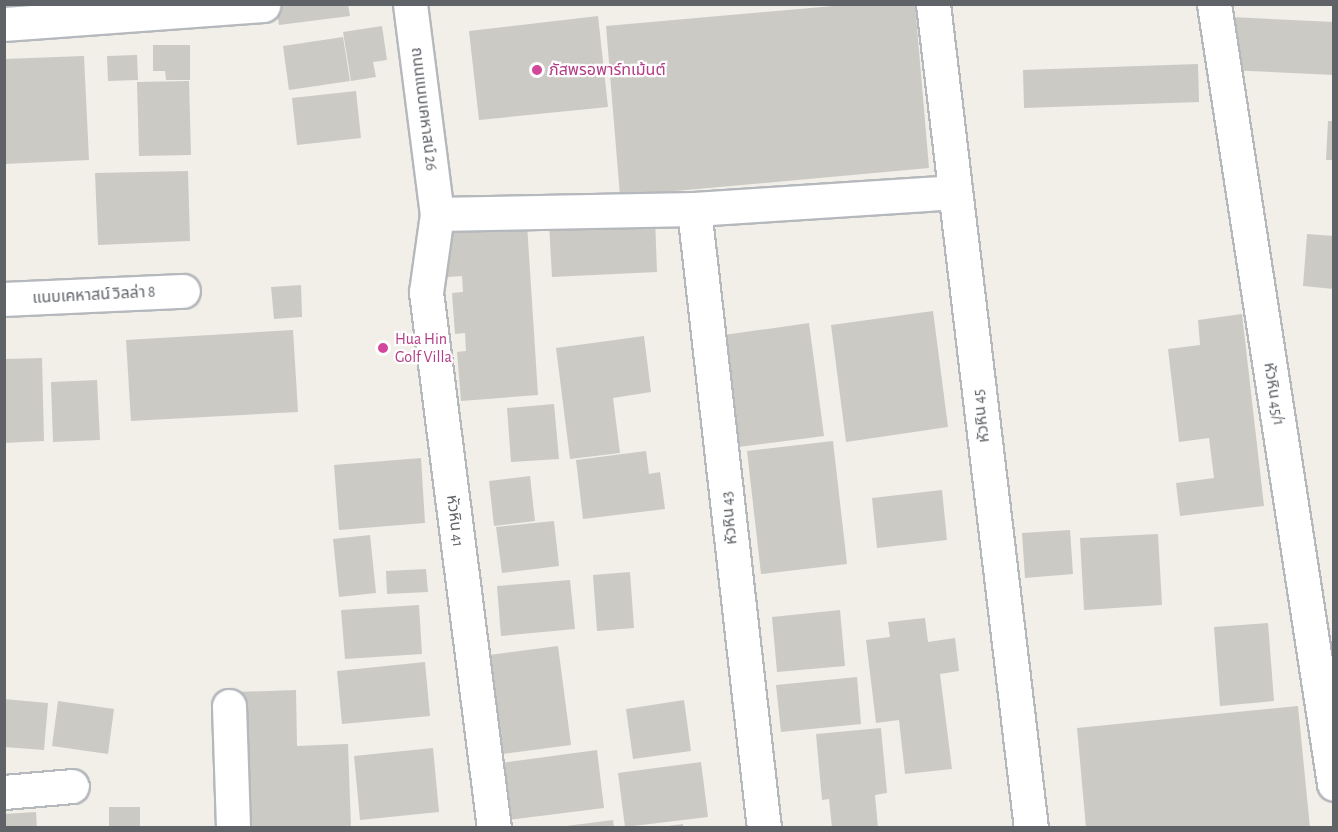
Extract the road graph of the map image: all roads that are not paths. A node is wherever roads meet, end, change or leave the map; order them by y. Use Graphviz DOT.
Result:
graph roads {
  1 [pos="410,4"];
  2 [pos="933,4"];
  3 [pos="1214,4"];
  4 [pos="263,5"];
  5 [pos="4,24"];
  6 [pos="954,192"];
  7 [pos="694,209"];
  8 [pos="437,214"];
  9 [pos="183,291"];
  10 [pos="4,299"];
  11 [pos="1321,612"];
  12 [pos="229,706"];
  13 [pos="1334,784"];
  14 [pos="72,786"];
  15 [pos="4,792"];
  16 [pos="233,828"];
  17 [pos="494,828"];
  18 [pos="764,828"];
  19 [pos="1031,828"];
  1 -- 8 [label="street, ถนนแนบเคหาสน์ 26"];
  2 -- 6 [label="street, หัวหิน 45"];
  3 -- 11 [label="street, หัวหิน 45/1"];
  4 -- 5 [label="street"];
  6 -- 7 [label="street"];
  6 -- 19 [label="street, หัวหิน 45"];
  7 -- 8 [label="street"];
  7 -- 18 [label="street, หัวหิน 43"];
  8 -- 17 [label="street, หัวหิน 41"];
  9 -- 10 [label="street, แนบเคหาสน์ วิลล่า 8"];
  11 -- 13 [label="street, หัวหิน 45/1"];
  12 -- 16 [label="street"];
  14 -- 15 [label="street"];
}
